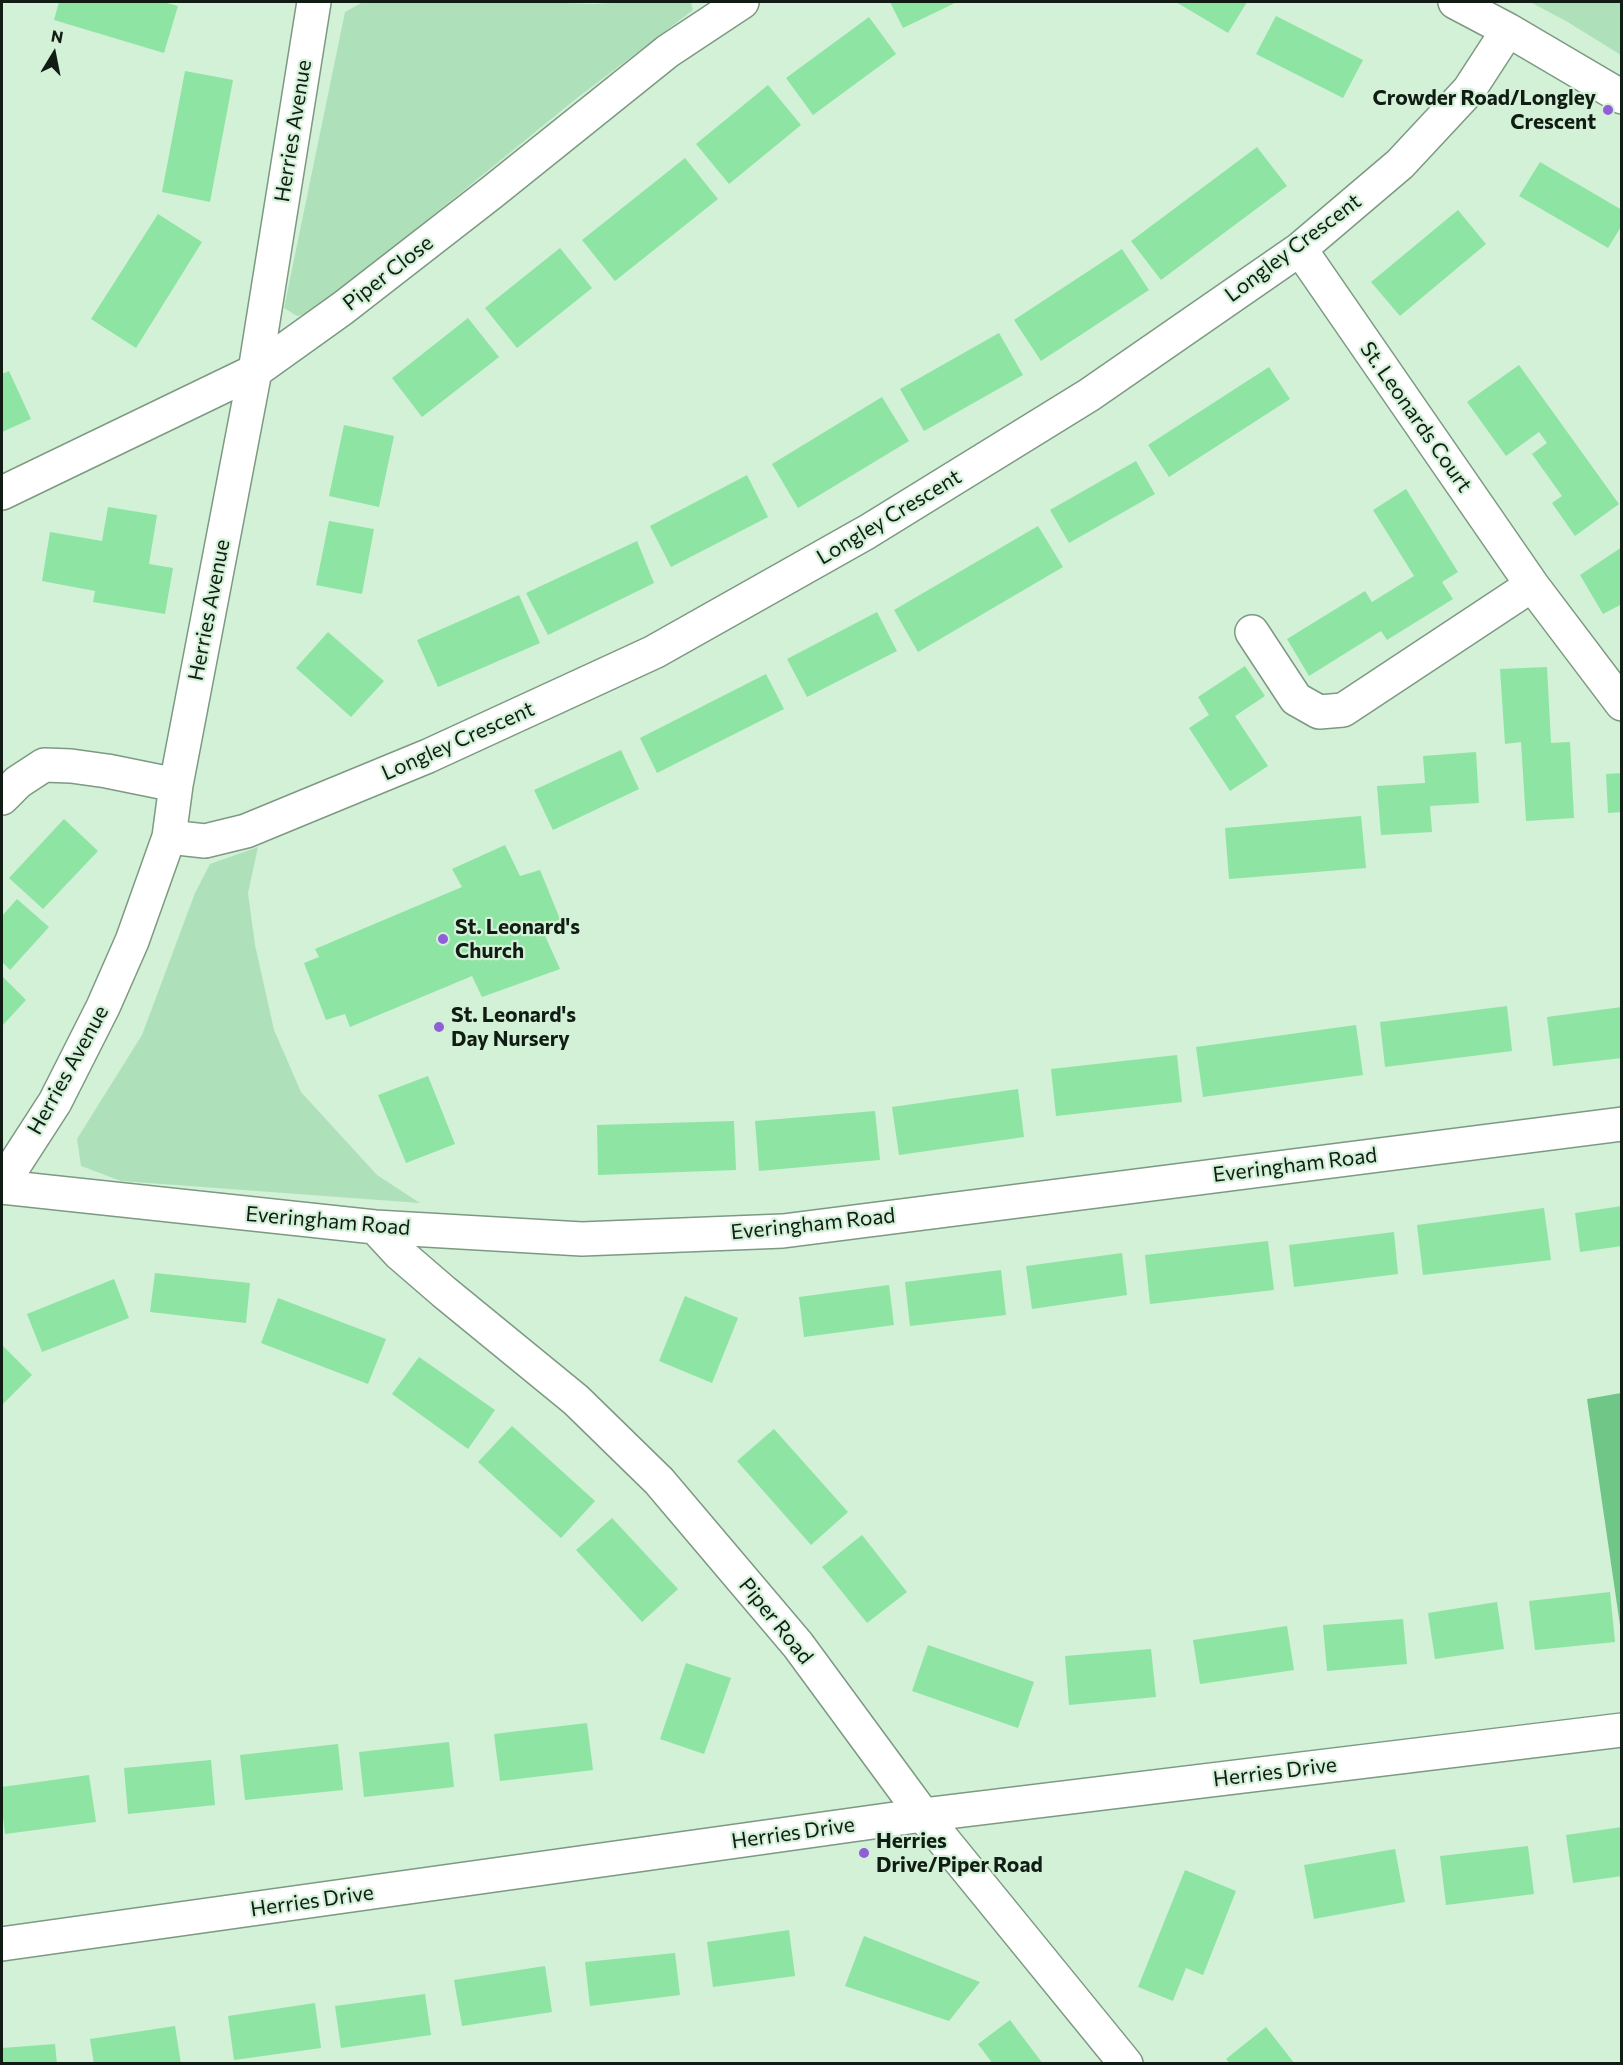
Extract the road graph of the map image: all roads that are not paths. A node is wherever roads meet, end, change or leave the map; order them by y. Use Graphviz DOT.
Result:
graph roads {
  1 [pos="314,2"];
  2 [pos="742,2"];
  3 [pos="1455,2"];
  4 [pos="1509,30"];
  5 [pos="1622,97"];
  6 [pos="1300,249"];
  7 [pos="255,371"];
  8 [pos="2,493"];
  9 [pos="1532,585"];
  10 [pos="1252,632"];
  11 [pos="1622,704"];
  12 [pos="176,784"];
  13 [pos="2,798"];
  14 [pos="169,837"];
  15 [pos="1622,1124"];
  16 [pos="2,1185"];
  17 [pos="375,1227"];
  18 [pos="1622,1730"];
  19 [pos="923,1815"];
  20 [pos="2,1944"];
  21 [pos="1126,2064"];
  1 -- 7 [label="street, Herries Avenue"];
  2 -- 7 [label="street, Piper Close"];
  3 -- 4 [label="street"];
  4 -- 5 [label="street"];
  4 -- 6 [label="street, Longley Crescent"];
  6 -- 9 [label="street, St. Leonards Court"];
  6 -- 14 [label="street, Longley Crescent"];
  7 -- 8 [label="street, Piper Close"];
  7 -- 12 [label="street, Herries Avenue"];
  9 -- 10 [label="street"];
  9 -- 11 [label="street, St. Leonards Court"];
  12 -- 13 [label="street"];
  12 -- 14 [label="street, Herries Avenue"];
  14 -- 16 [label="street, Herries Avenue"];
  15 -- 17 [label="street, Everingham Road"];
  16 -- 17 [label="street, Everingham Road"];
  17 -- 19 [label="street, Piper Road"];
  18 -- 19 [label="street, Herries Drive"];
  19 -- 20 [label="street, Herries Drive"];
  19 -- 21 [label="street, Piper Road"];
}
